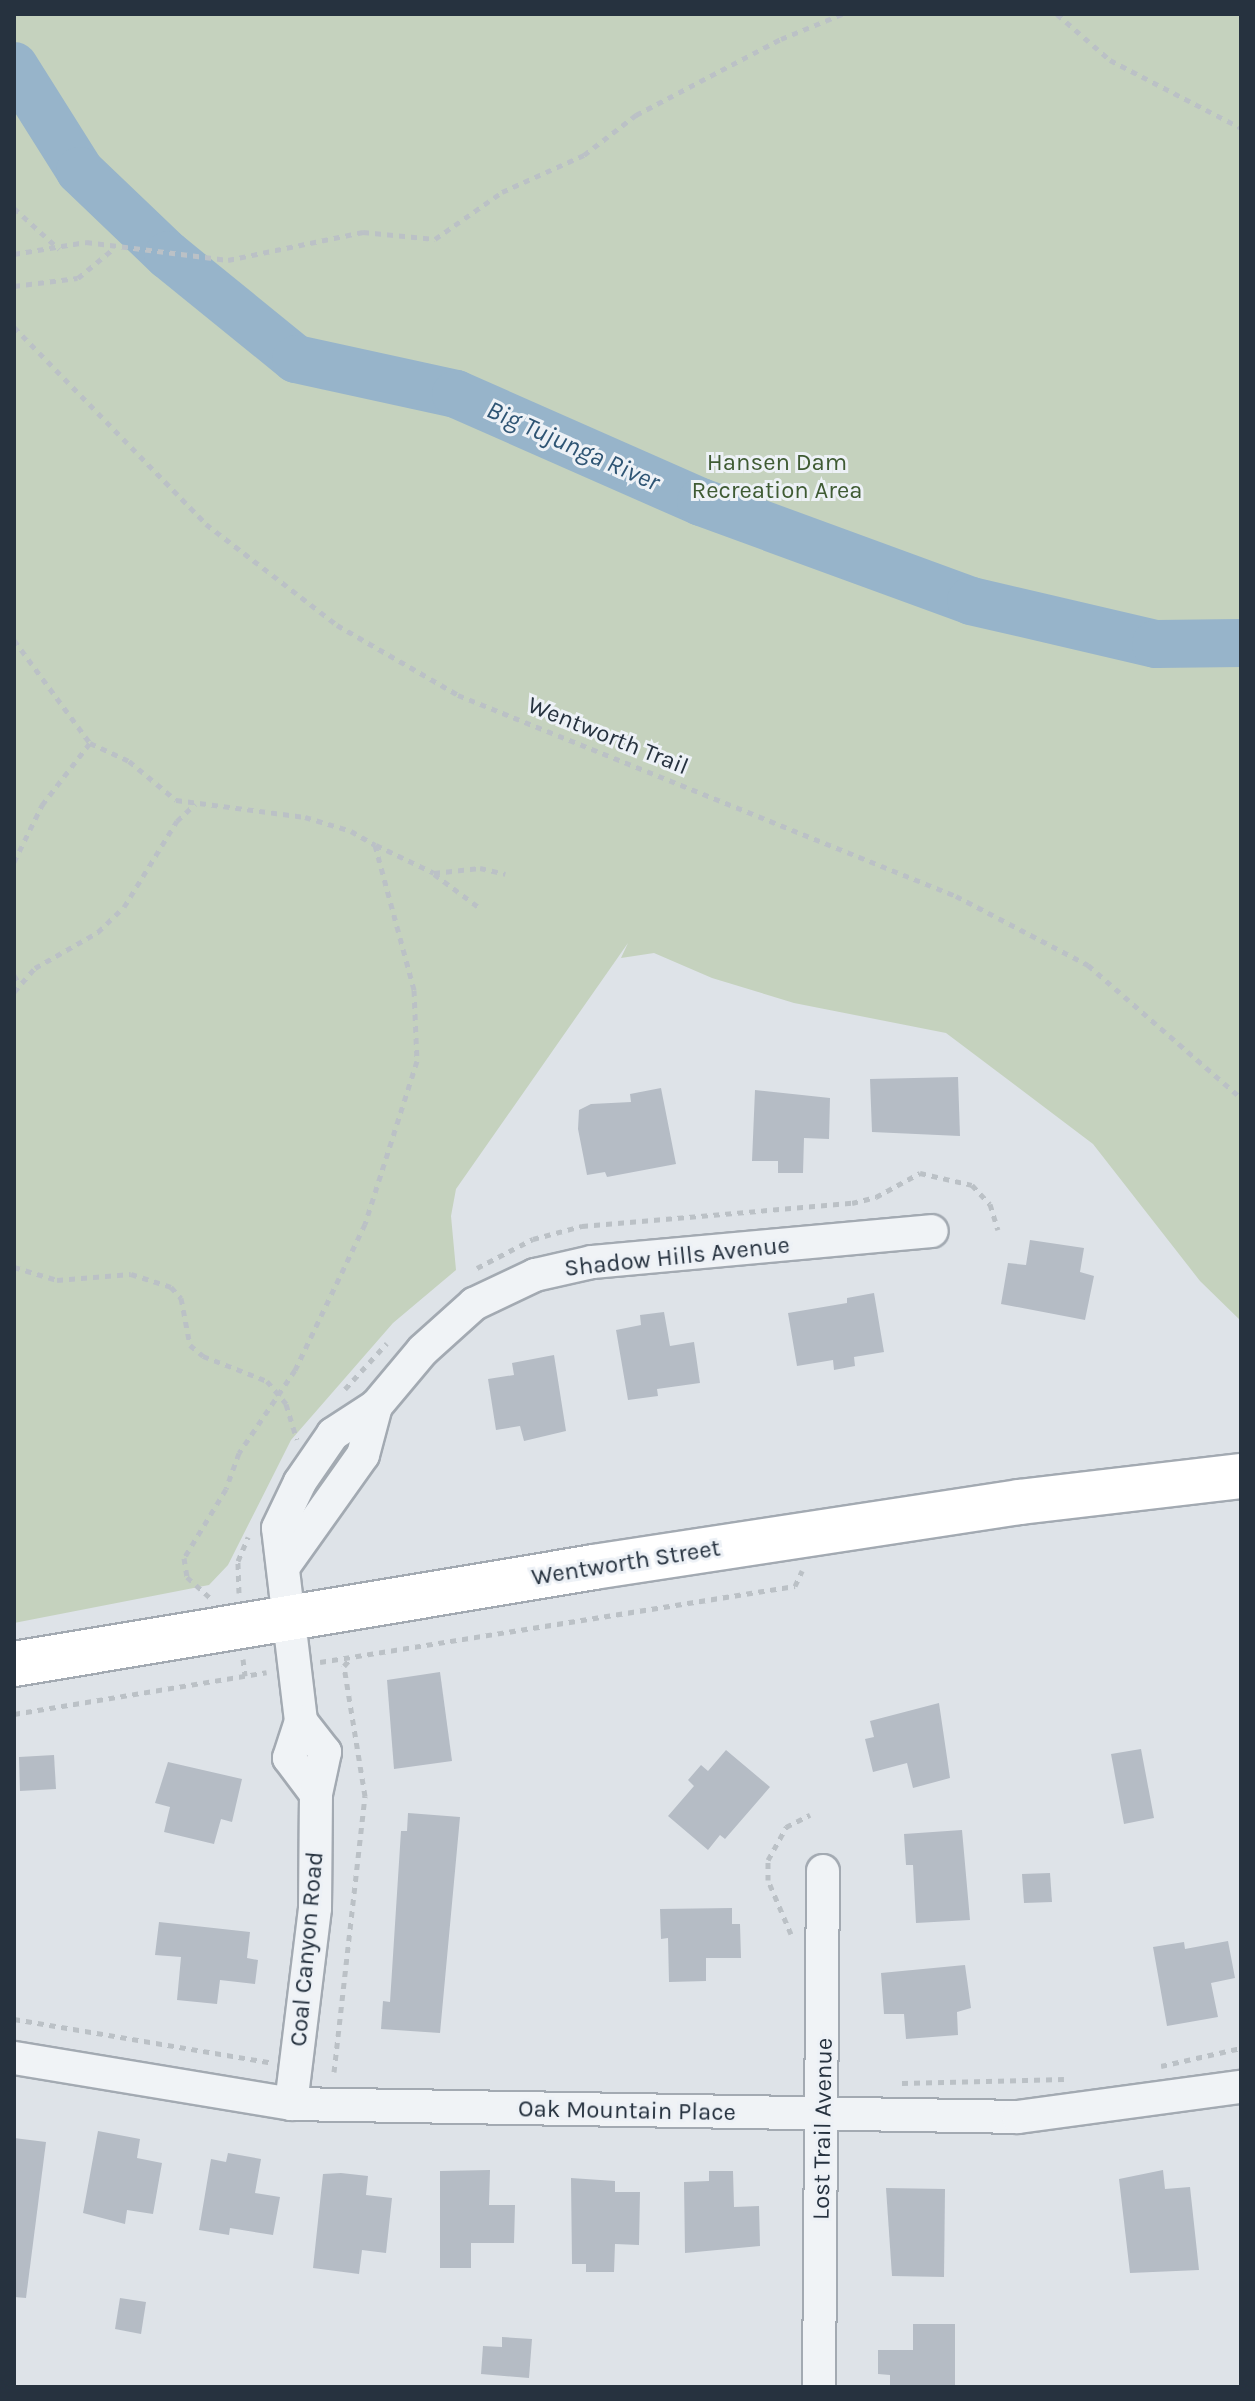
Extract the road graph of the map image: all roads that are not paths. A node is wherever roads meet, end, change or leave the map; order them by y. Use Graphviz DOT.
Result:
graph roads {
  1 [pos="932,1231"];
  2 [pos="376,1406"];
  3 [pos="306,1455"];
  4 [pos="1241,1476"];
  5 [pos="344,1481"];
  6 [pos="284,1566"];
  7 [pos="290,1617"];
  8 [pos="14,1664"];
  9 [pos="823,1871"];
  10 [pos="14,2058"];
  11 [pos="1241,2087"];
  12 [pos="291,2104"];
  13 [pos="824,2116"];
  14 [pos="819,2387"];
  1 -- 2 [label="street, Shadow Hills Avenue"];
  2 -- 3 [label="street, Shadow Hills Avenue"];
  2 -- 5 [label="street, Shadow Hills Avenue"];
  3 -- 5 [label="street"];
  3 -- 6 [label="street, Shadow Hills Avenue"];
  4 -- 7 [label="main road, Wentworth Street"];
  5 -- 6 [label="street, Shadow Hills Avenue"];
  6 -- 7 [label="street, Shadow Hills Avenue"];
  7 -- 8 [label="main road, Wentworth Street"];
  7 -- 12 [label="street, Coal Canyon Road"];
  9 -- 13 [label="street, Lost Trail Avenue"];
  10 -- 12 [label="street, Oak Mountain Place"];
  11 -- 13 [label="street, Oak Mountain Place"];
  12 -- 13 [label="street, Oak Mountain Place"];
  13 -- 14 [label="street, Lost Trail Avenue"];
}
